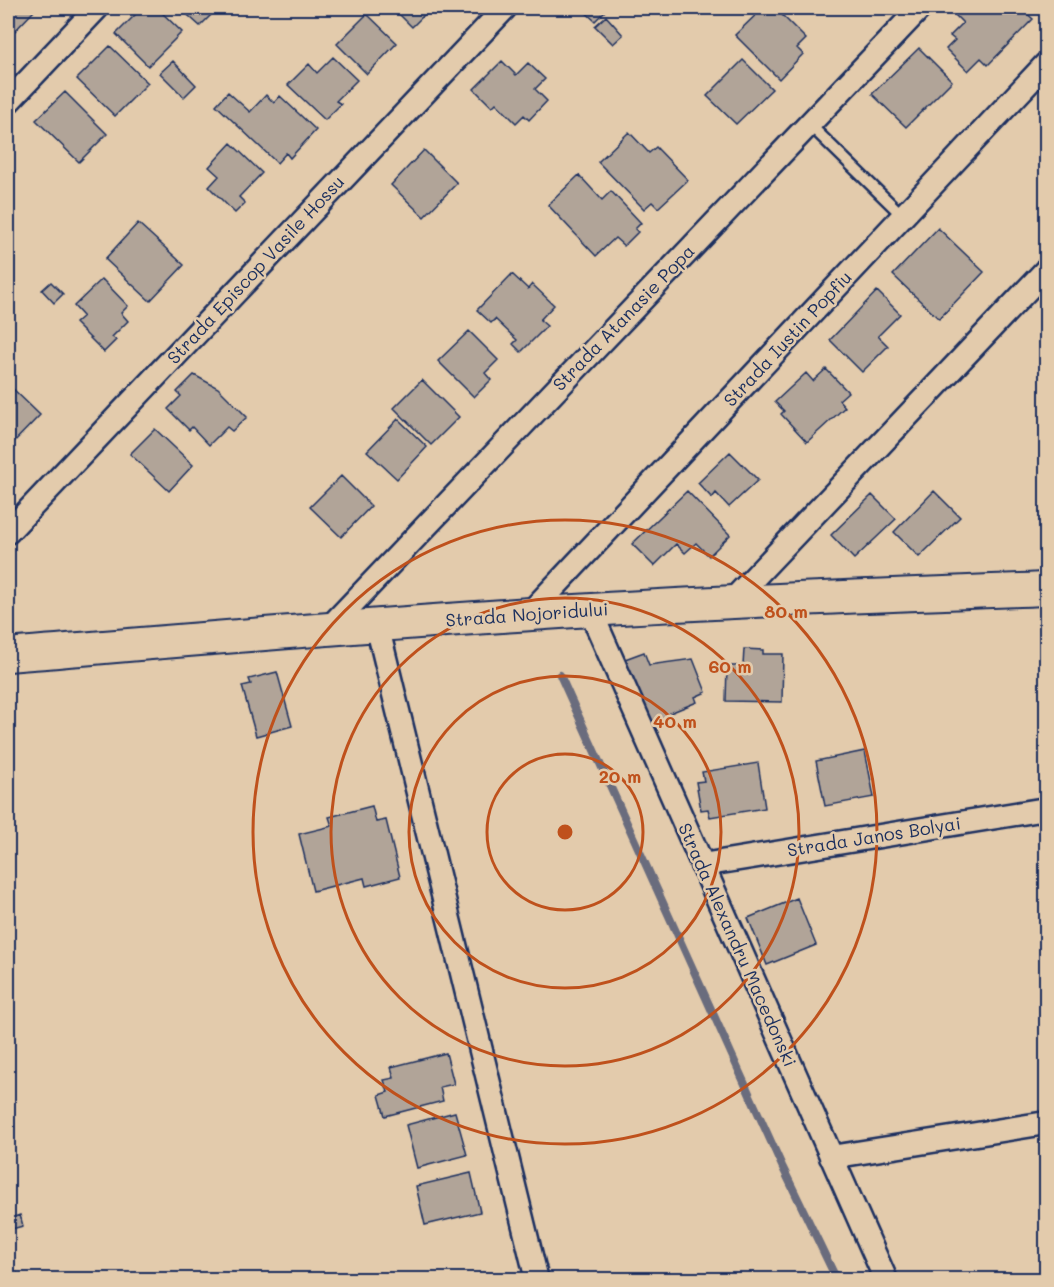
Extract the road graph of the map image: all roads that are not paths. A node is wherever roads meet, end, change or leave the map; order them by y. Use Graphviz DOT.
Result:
graph roads {
  1 [pos="97,8"];
  2 [pos="505,8"];
  3 [pos="920,8"];
  4 [pos="1047,64"];
  5 [pos="8,102"];
  6 [pos="809,124"];
  7 [pos="903,216"];
  8 [pos="1047,270"];
  9 [pos="8,532"];
  10 [pos="1047,589"];
  11 [pos="731,602"];
  12 [pos="590,610"];
  13 [pos="529,614"];
  14 [pos="378,625"];
  15 [pos="328,629"];
  16 [pos="8,655"];
  17 [pos="1047,810"];
  18 [pos="702,865"];
  19 [pos="1047,1123"];
  20 [pos="831,1157"];
  21 [pos="537,1280"];
  22 [pos="886,1280"];
  1 -- 5 [label="street"];
  2 -- 9 [label="street, Strada Episcop Vasile Hossu"];
  3 -- 6 [label="street, Strada Atanasie Popa"];
  4 -- 7 [label="street, Strada Iustin Popfiu"];
  6 -- 7 [label="lane"];
  6 -- 15 [label="street, Strada Atanasie Popa"];
  7 -- 13 [label="street, Strada Iustin Popfiu"];
  8 -- 11 [label="street"];
  10 -- 11 [label="main road, Strada Nojoridului"];
  11 -- 12 [label="main road, Strada Nojoridului"];
  12 -- 13 [label="main road, Strada Nojoridului"];
  12 -- 18 [label="street, Strada Alexandru Macedonski"];
  13 -- 14 [label="main road, Strada Nojoridului"];
  14 -- 15 [label="main road, Strada Nojoridului"];
  14 -- 21 [label="street"];
  15 -- 16 [label="main road, Strada Nojoridului"];
  17 -- 18 [label="street, Strada Janos Bolyai"];
  18 -- 20 [label="street, Strada Alexandru Macedonski"];
  19 -- 20 [label="street"];
  20 -- 22 [label="street, Strada Alexandru Macedonski"];
}
